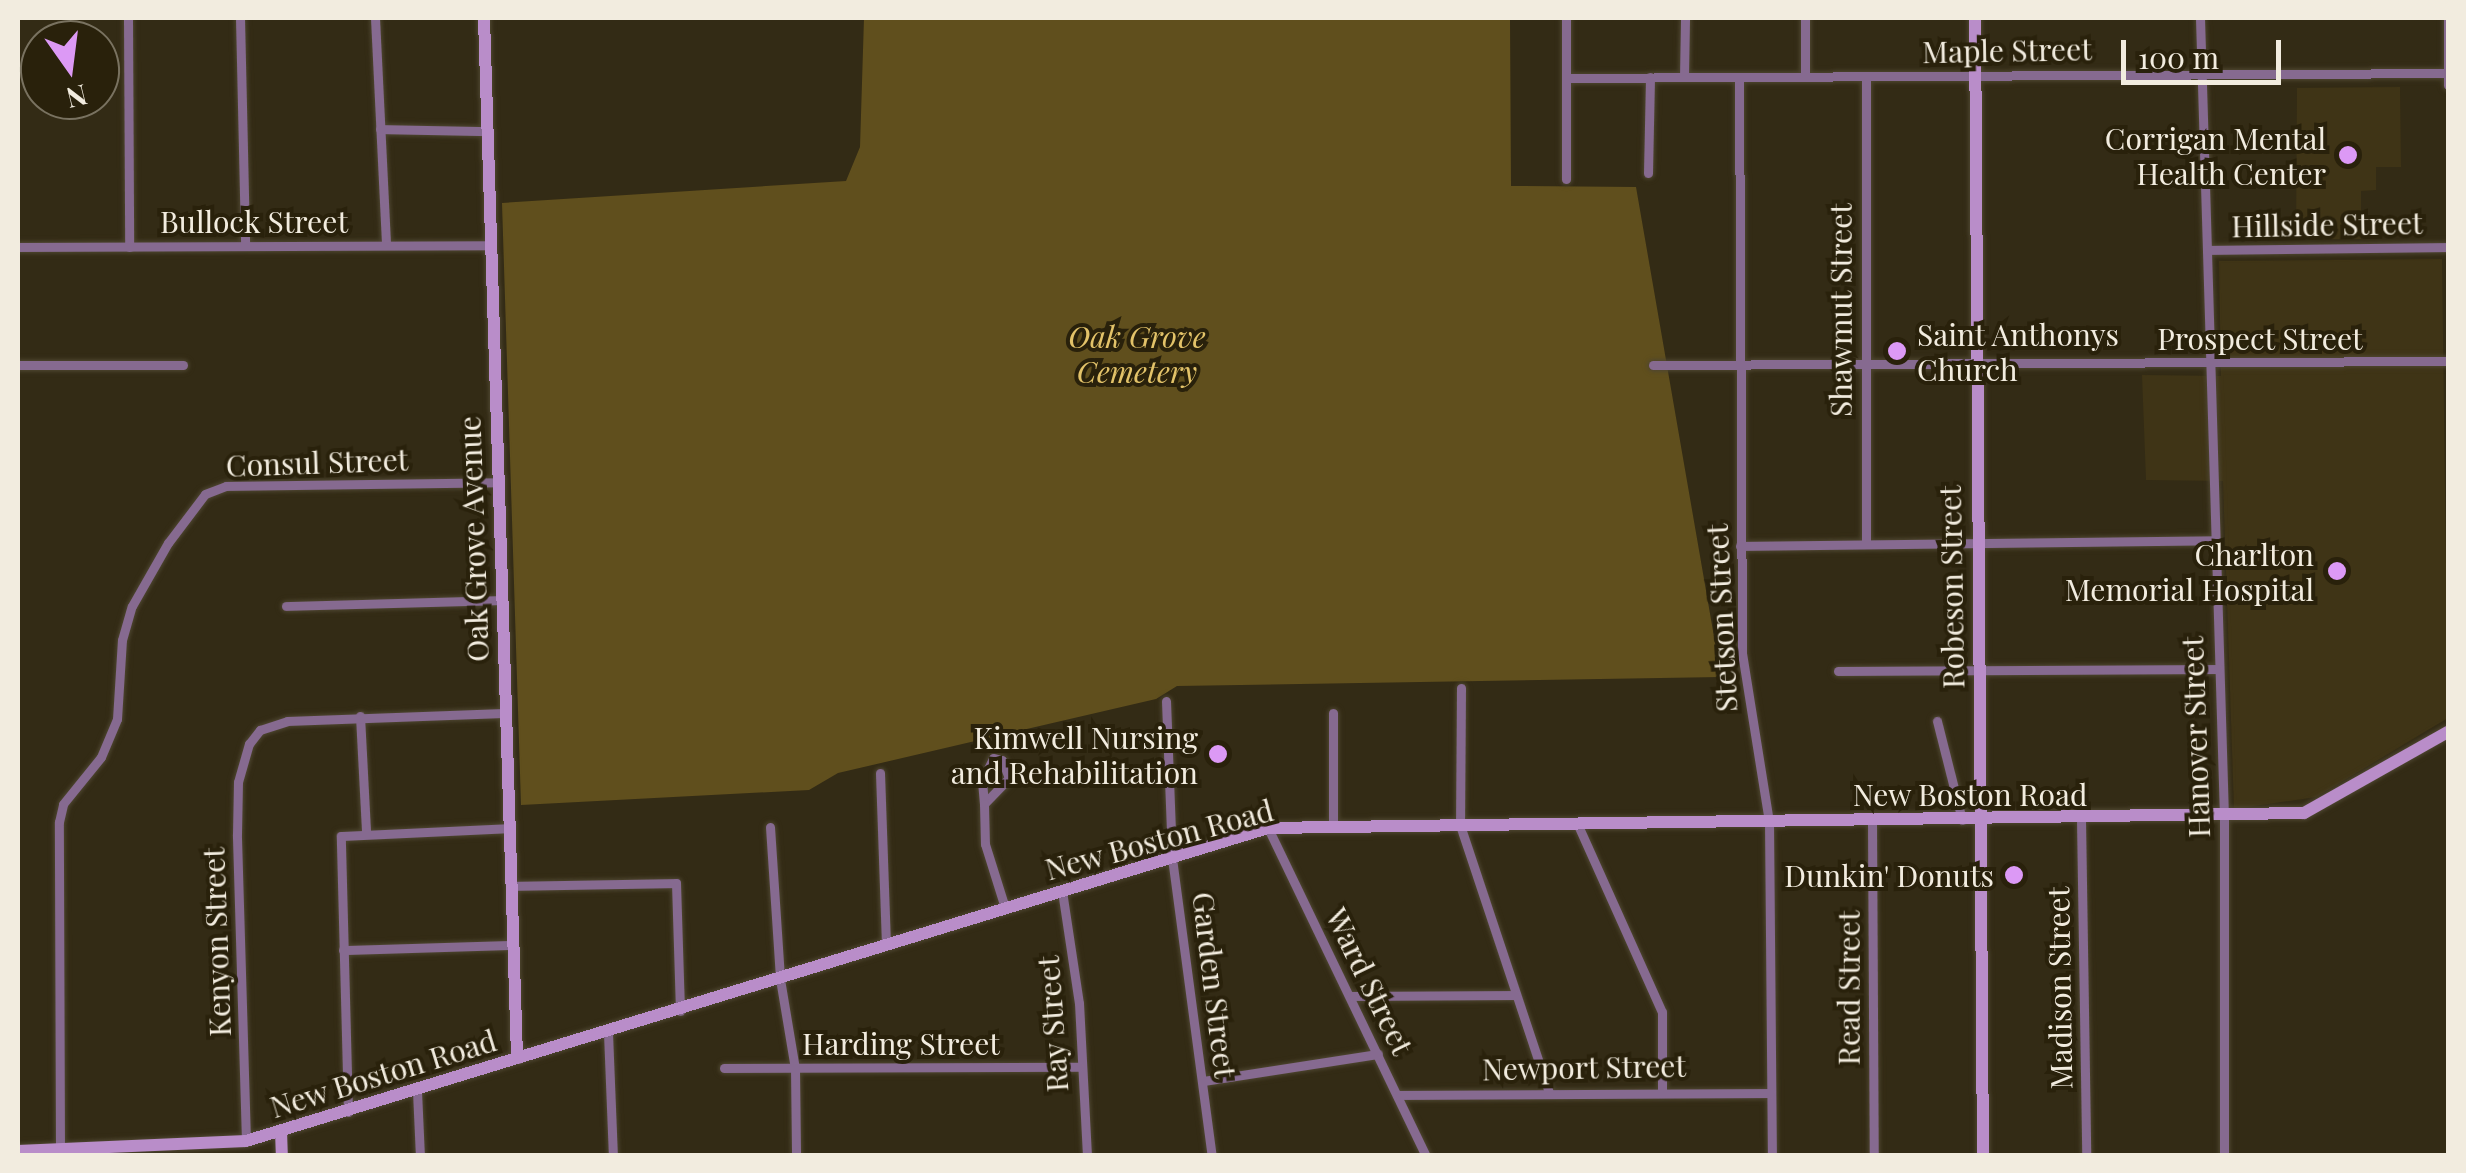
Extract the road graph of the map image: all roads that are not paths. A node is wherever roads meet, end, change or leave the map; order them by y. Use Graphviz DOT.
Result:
graph roads {
  1 [pos="128,18"];
  2 [pos="240,18"];
  3 [pos="376,18"];
  4 [pos="484,18"];
  5 [pos="1566,18"];
  6 [pos="1684,18"];
  7 [pos="1805,18"];
  8 [pos="1975,18"];
  9 [pos="2200,18"];
  10 [pos="2448,18"];
  11 [pos="2448,73"];
  12 [pos="1805,76"];
  13 [pos="1866,76"];
  14 [pos="2202,76"];
  15 [pos="1650,77"];
  16 [pos="1684,77"];
  17 [pos="1738,77"];
  18 [pos="1976,77"];
  19 [pos="1566,78"];
  20 [pos="2448,86"];
  21 [pos="380,129"];
  22 [pos="487,131"];
  23 [pos="1648,173"];
  24 [pos="1566,179"];
  25 [pos="490,244"];
  26 [pos="386,245"];
  27 [pos="245,246"];
  28 [pos="128,247"];
  29 [pos="2448,247"];
  30 [pos="18,248"];
  31 [pos="2207,250"];
  32 [pos="2448,361"];
  33 [pos="1865,364"];
  34 [pos="183,365"];
  35 [pos="1653,365"];
  36 [pos="2211,365"];
  37 [pos="18,366"];
  38 [pos="1740,366"];
  39 [pos="1975,366"];
  40 [pos="496,482"];
  41 [pos="2214,540"];
  42 [pos="1975,541"];
  43 [pos="1866,544"];
  44 [pos="1740,546"];
  45 [pos="500,600"];
  46 [pos="286,606"];
  47 [pos="2218,669"];
  48 [pos="1838,670"];
  49 [pos="1977,672"];
  50 [pos="1461,688"];
  51 [pos="1166,701"];
  52 [pos="504,713"];
  53 [pos="1333,713"];
  54 [pos="360,716"];
  55 [pos="1937,722"];
  56 [pos="2448,732"];
  57 [pos="880,773"];
  58 [pos="984,804"];
  59 [pos="2224,818"];
  60 [pos="2081,819"];
  61 [pos="1872,820"];
  62 [pos="1962,820"];
  63 [pos="1979,820"];
  64 [pos="1768,821"];
  65 [pos="1577,823"];
  66 [pos="1460,825"];
  67 [pos="770,827"];
  68 [pos="1333,827"];
  69 [pos="508,828"];
  70 [pos="1268,828"];
  71 [pos="366,832"];
  72 [pos="1172,858"];
  73 [pos="510,886"];
  74 [pos="1062,891"];
  75 [pos="1004,908"];
  76 [pos="513,945"];
  77 [pos="886,945"];
  78 [pos="343,950"];
  79 [pos="780,978"];
  80 [pos="1516,995"];
  81 [pos="1351,996"];
  82 [pos="680,1011"];
  83 [pos="608,1033"];
  84 [pos="1378,1054"];
  85 [pos="517,1058"];
  86 [pos="1079,1067"];
  87 [pos="724,1068"];
  88 [pos="796,1069"];
  89 [pos="1203,1081"];
  90 [pos="1662,1090"];
  91 [pos="418,1091"];
  92 [pos="1549,1092"];
  93 [pos="1772,1092"];
  94 [pos="1398,1094"];
  95 [pos="348,1112"];
  96 [pos="281,1132"];
  97 [pos="246,1141"];
  98 [pos="60,1150"];
  99 [pos="24,1152"];
  100 [pos="282,1156"];
  101 [pos="420,1156"];
  102 [pos="613,1156"];
  103 [pos="796,1156"];
  104 [pos="1086,1156"];
  105 [pos="1212,1156"];
  106 [pos="1426,1156"];
  107 [pos="1772,1156"];
  108 [pos="1874,1156"];
  109 [pos="1983,1156"];
  110 [pos="2086,1156"];
  111 [pos="2224,1156"];
  1 -- 28 [label="street"];
  2 -- 27 [label="street"];
  3 -- 21 [label="street"];
  4 -- 22 [label="street, Oak Grove Avenue"];
  5 -- 19 [label="street"];
  6 -- 16 [label="street"];
  7 -- 12 [label="street"];
  8 -- 18 [label="street, Robeson Street"];
  9 -- 14 [label="street, Hanover Street"];
  10 -- 11 [label="street"];
  11 -- 14 [label="street, Maple Street"];
  11 -- 20 [label="street"];
  12 -- 13 [label="street, Maple Street"];
  12 -- 17 [label="street, Maple Street"];
  13 -- 18 [label="street, Maple Street"];
  13 -- 33 [label="street, Shawmut Street"];
  14 -- 18 [label="street, Maple Street"];
  14 -- 31 [label="street, Hanover Street"];
  15 -- 16 [label="street, Maple Street"];
  15 -- 19 [label="street, Maple Street"];
  15 -- 23 [label="street"];
  16 -- 17 [label="street, Maple Street"];
  17 -- 38 [label="street, Stetson Street"];
  18 -- 39 [label="street, Robeson Street"];
  19 -- 24 [label="street"];
  21 -- 22 [label="street"];
  21 -- 26 [label="street"];
  22 -- 25 [label="street, Oak Grove Avenue"];
  25 -- 26 [label="street, Bullock Street"];
  25 -- 40 [label="street, Oak Grove Avenue"];
  26 -- 27 [label="street, Bullock Street"];
  27 -- 28 [label="street, Bullock Street"];
  28 -- 30 [label="street, Bullock Street"];
  29 -- 31 [label="street, Hillside Street"];
  31 -- 36 [label="street, Hanover Street"];
  32 -- 36 [label="street, Prospect Street"];
  33 -- 38 [label="street, Prospect Street"];
  33 -- 39 [label="street, Prospect Street"];
  33 -- 43 [label="street, Shawmut Street"];
  34 -- 37 [label="street"];
  35 -- 38 [label="street, Prospect Street"];
  36 -- 39 [label="street, Prospect Street"];
  36 -- 41 [label="street, Hanover Street"];
  38 -- 44 [label="street, Stetson Street"];
  39 -- 42 [label="street, Robeson Street"];
  40 -- 45 [label="street, Oak Grove Avenue"];
  40 -- 98 [label="street, Consul Street"];
  41 -- 42 [label="street"];
  41 -- 47 [label="street, Hanover Street"];
  42 -- 43 [label="street"];
  42 -- 49 [label="street, Robeson Street"];
  43 -- 44 [label="street"];
  44 -- 64 [label="street, Stetson Street"];
  45 -- 46 [label="street"];
  45 -- 52 [label="street, Oak Grove Avenue"];
  47 -- 49 [label="street"];
  47 -- 59 [label="street, Hanover Street"];
  48 -- 49 [label="street"];
  49 -- 63 [label="street, Robeson Street"];
  50 -- 66 [label="street"];
  51 -- 72 [label="street, Garden Street"];
  52 -- 54 [label="street"];
  52 -- 69 [label="street, Oak Grove Avenue"];
  53 -- 68 [label="street"];
  54 -- 71 [label="street"];
  54 -- 97 [label="street, Kenyon Street"];
  55 -- 62 [label="street"];
  56 -- 59 [label="street, New Boston Road"];
  57 -- 77 [label="street"];
  58 -- 58 [label="street"];
  58 -- 75 [label="street"];
  59 -- 60 [label="street, New Boston Road"];
  59 -- 111 [label="street, Hanover Street"];
  60 -- 63 [label="street, New Boston Road"];
  60 -- 110 [label="street, Madison Street"];
  61 -- 62 [label="street, New Boston Road"];
  61 -- 64 [label="street, New Boston Road"];
  61 -- 108 [label="street, Read Street"];
  62 -- 63 [label="street, New Boston Road"];
  63 -- 109 [label="street, Robeson Street"];
  64 -- 65 [label="street, New Boston Road"];
  64 -- 93 [label="street, Stetson Street"];
  65 -- 66 [label="street, New Boston Road"];
  65 -- 90 [label="street"];
  66 -- 68 [label="street, New Boston Road"];
  66 -- 80 [label="street"];
  67 -- 79 [label="street"];
  68 -- 70 [label="street, New Boston Road"];
  69 -- 71 [label="street"];
  69 -- 73 [label="street, Oak Grove Avenue"];
  70 -- 72 [label="street, New Boston Road"];
  70 -- 81 [label="street, Ward Street"];
  71 -- 78 [label="street"];
  72 -- 74 [label="street, New Boston Road"];
  72 -- 89 [label="street, Garden Street"];
  73 -- 76 [label="street, Oak Grove Avenue"];
  73 -- 82 [label="street"];
  74 -- 75 [label="street, New Boston Road"];
  74 -- 86 [label="street, Ray Street"];
  75 -- 77 [label="street, New Boston Road"];
  76 -- 78 [label="street"];
  76 -- 85 [label="street, Oak Grove Avenue"];
  77 -- 79 [label="street, New Boston Road"];
  78 -- 95 [label="street"];
  79 -- 82 [label="street, New Boston Road"];
  79 -- 88 [label="street"];
  80 -- 81 [label="street"];
  80 -- 92 [label="street"];
  81 -- 84 [label="street, Ward Street"];
  82 -- 83 [label="street, New Boston Road"];
  83 -- 85 [label="street, New Boston Road"];
  83 -- 102 [label="street"];
  84 -- 89 [label="street"];
  84 -- 94 [label="street, Ward Street"];
  85 -- 91 [label="street, New Boston Road"];
  86 -- 88 [label="street, Harding Street"];
  86 -- 104 [label="street, Ray Street"];
  87 -- 88 [label="street, Harding Street"];
  88 -- 103 [label="street"];
  89 -- 105 [label="street, Garden Street"];
  90 -- 92 [label="street, Newport Street"];
  90 -- 93 [label="street, Newport Street"];
  91 -- 95 [label="street, New Boston Road"];
  91 -- 101 [label="street"];
  92 -- 94 [label="street, Newport Street"];
  93 -- 107 [label="street, Stetson Street"];
  94 -- 106 [label="street, Ward Street"];
  95 -- 96 [label="street, New Boston Road"];
  96 -- 97 [label="street, New Boston Road"];
  96 -- 100 [label="street"];
  97 -- 98 [label="street, New Boston Road"];
  98 -- 99 [label="street, New Boston Road"];
}
